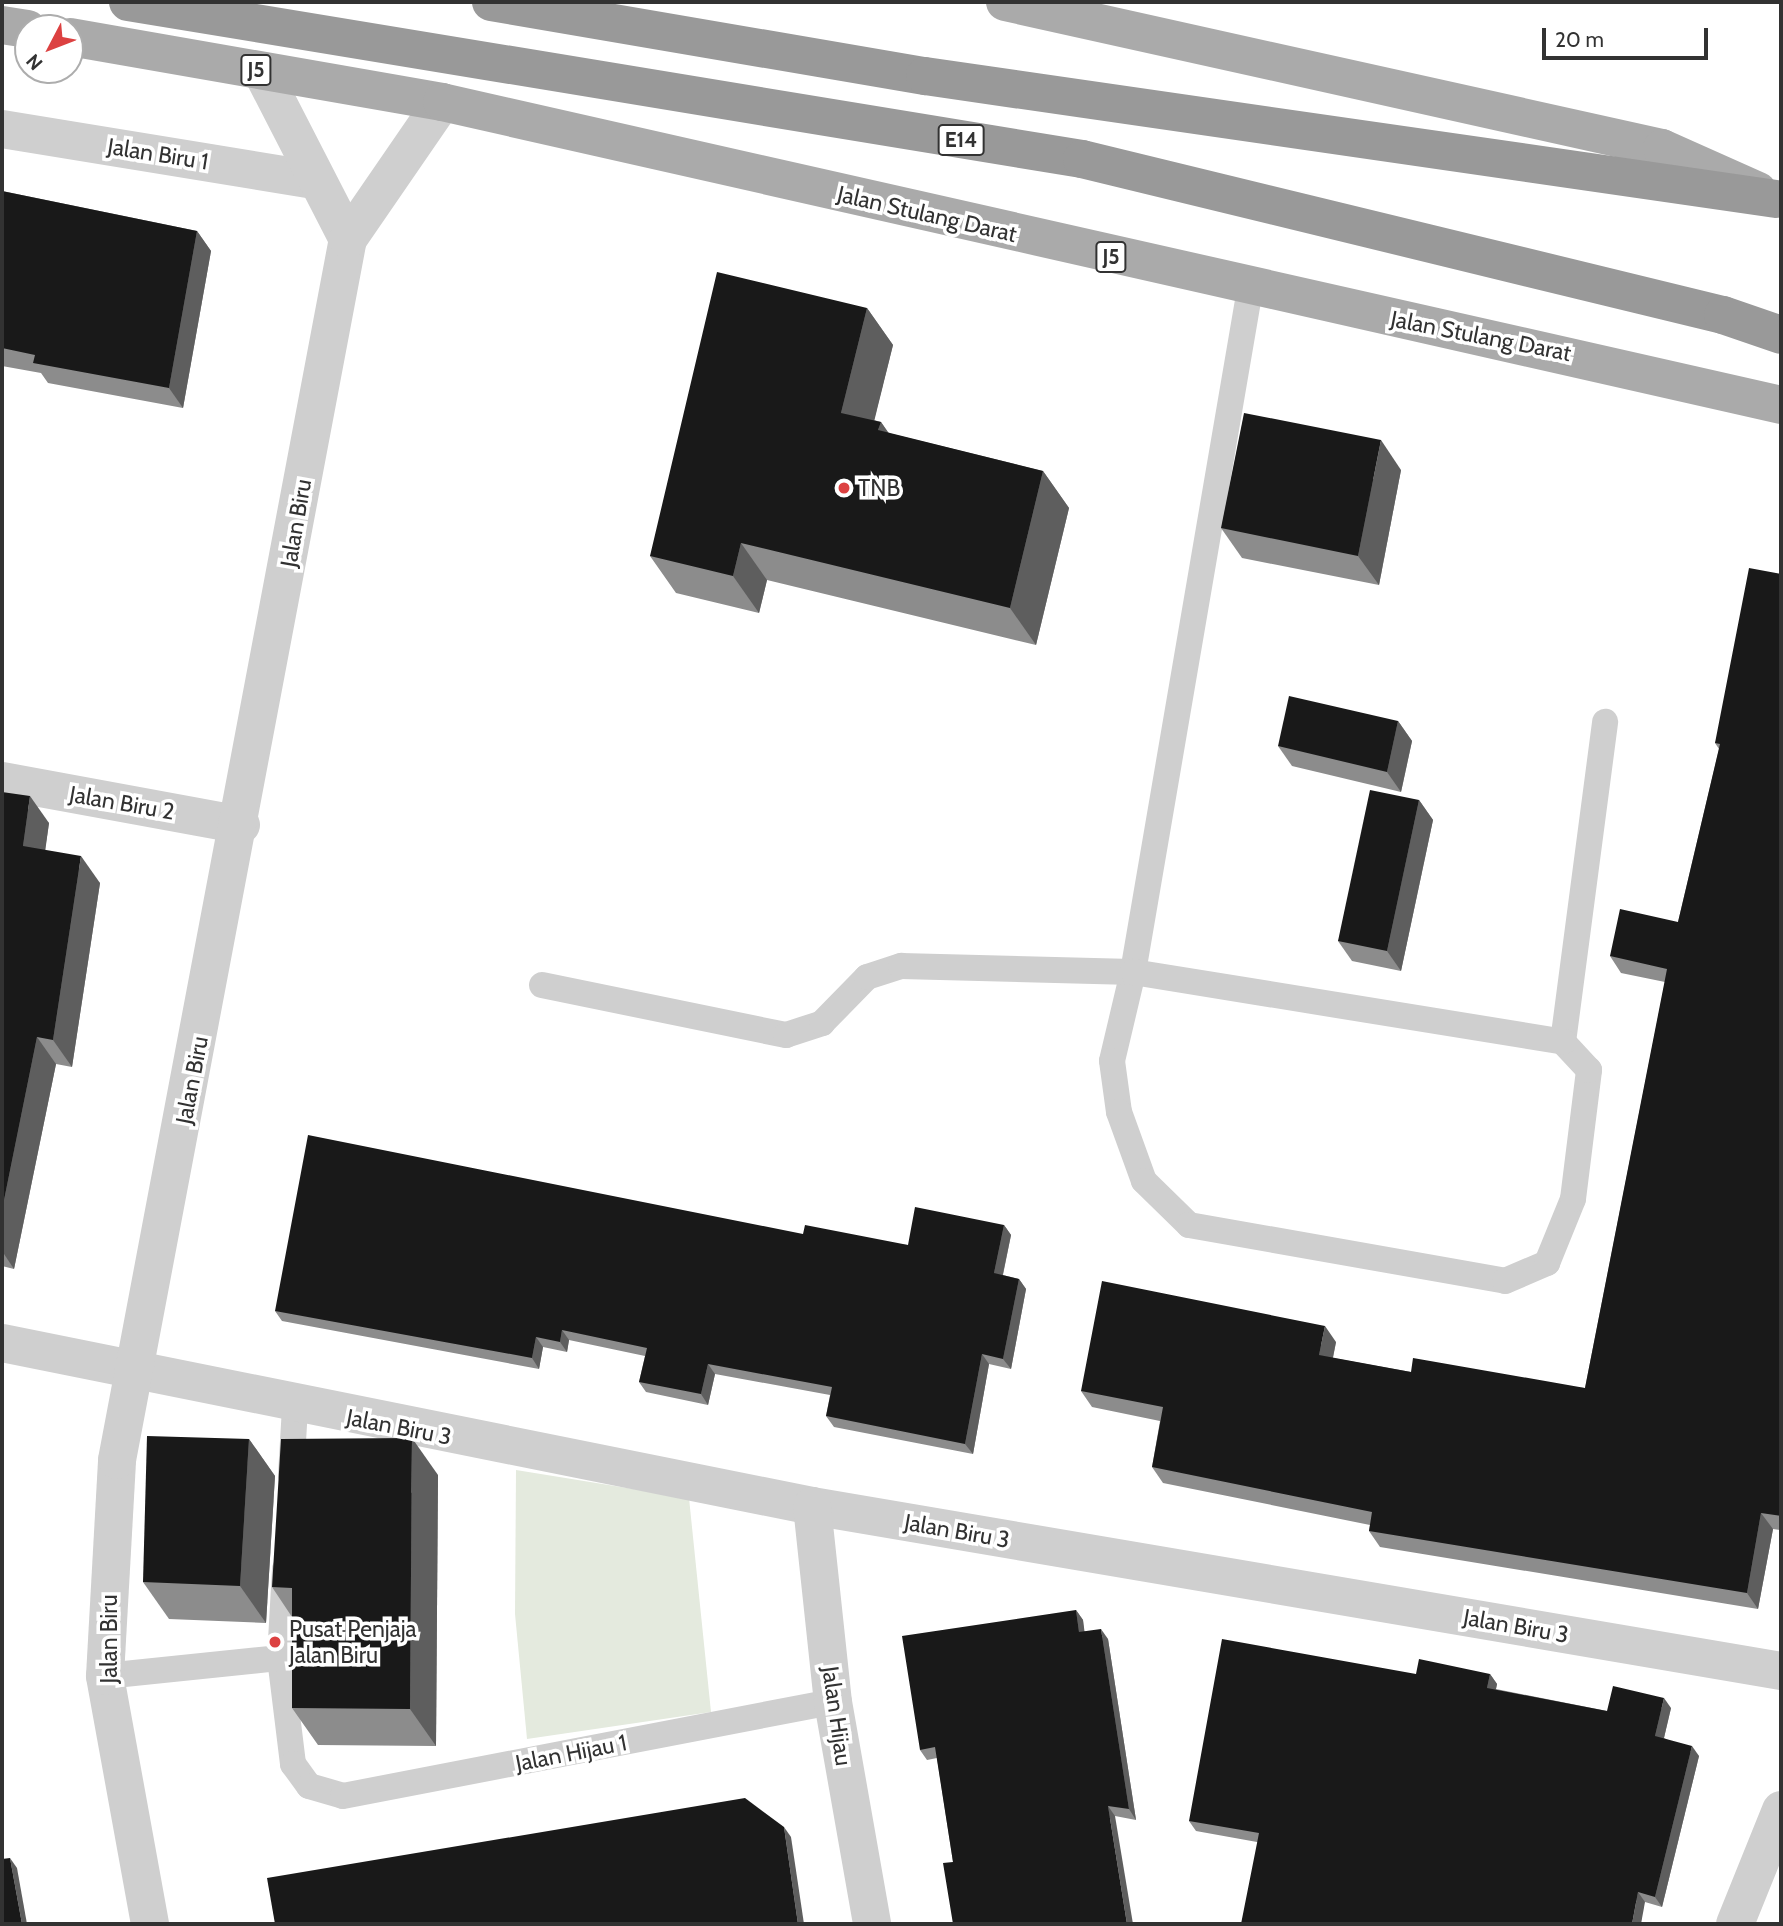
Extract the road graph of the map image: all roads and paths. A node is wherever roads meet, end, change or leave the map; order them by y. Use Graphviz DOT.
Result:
graph roads {
  1 [pos="128,2"];
  2 [pos="491,2"];
  3 [pos="1005,2"];
  4 [pos="84,40"];
  5 [pos="262,72"];
  6 [pos="442,102"];
  7 [pos="2,129"];
  8 [pos="314,180"];
  9 [pos="1776,199"];
  10 [pos="348,239"];
  11 [pos="1250,289"];
  12 [pos="1781,335"];
  13 [pos="1781,405"];
  14 [pos="1605,722"];
  15 [pos="2,781"];
  16 [pos="242,825"];
  17 [pos="1133,972"];
  18 [pos="542,985"];
  19 [pos="1563,1042"];
  20 [pos="2,1343"];
  21 [pos="136,1371"];
  22 [pos="295,1407"];
  23 [pos="289,1504"];
  24 [pos="811,1506"];
  25 [pos="287,1546"];
  26 [pos="280,1658"];
  27 [pos="1781,1671"];
  28 [pos="105,1676"];
  29 [pos="833,1702"];
  30 [pos="1781,1810"];
  31 [pos="150,1924"];
  32 [pos="872,1924"];
  33 [pos="1735,1924"];
  1 -- 12 [label="highway, E14"];
  2 -- 9 [label="highway"];
  3 -- 9 [label="main road"];
  4 -- 5 [label="main road, Jalan Stulang Darat / J5"];
  5 -- 6 [label="main road, Jalan Stulang Darat / J5"];
  5 -- 8 [label="street"];
  6 -- 10 [label="street, Jalan Biru"];
  6 -- 11 [label="main road, Jalan Stulang Darat / J5"];
  7 -- 8 [label="street, Jalan Biru 1"];
  8 -- 10 [label="street"];
  10 -- 16 [label="street, Jalan Biru"];
  11 -- 13 [label="main road, Jalan Stulang Darat / J5"];
  11 -- 17 [label="lane"];
  14 -- 19 [label="lane"];
  15 -- 16 [label="street, Jalan Biru 2"];
  16 -- 21 [label="street, Jalan Biru"];
  17 -- 18 [label="lane"];
  17 -- 19 [label="lane"];
  17 -- 19 [label="lane"];
  20 -- 21 [label="street, Jalan Biru 3"];
  21 -- 22 [label="street, Jalan Biru 3"];
  21 -- 28 [label="street, Jalan Biru"];
  22 -- 23 [label="lane"];
  22 -- 24 [label="street, Jalan Biru 3"];
  24 -- 27 [label="street, Jalan Biru 3"];
  24 -- 29 [label="street, Jalan Hijau"];
  25 -- 26 [label="lane"];
  26 -- 28 [label="lane"];
  26 -- 29 [label="lane, Jalan Hijau 1"];
  28 -- 31 [label="street, Jalan Biru"];
  29 -- 32 [label="street, Jalan Hijau"];
  30 -- 33 [label="street"];
}
